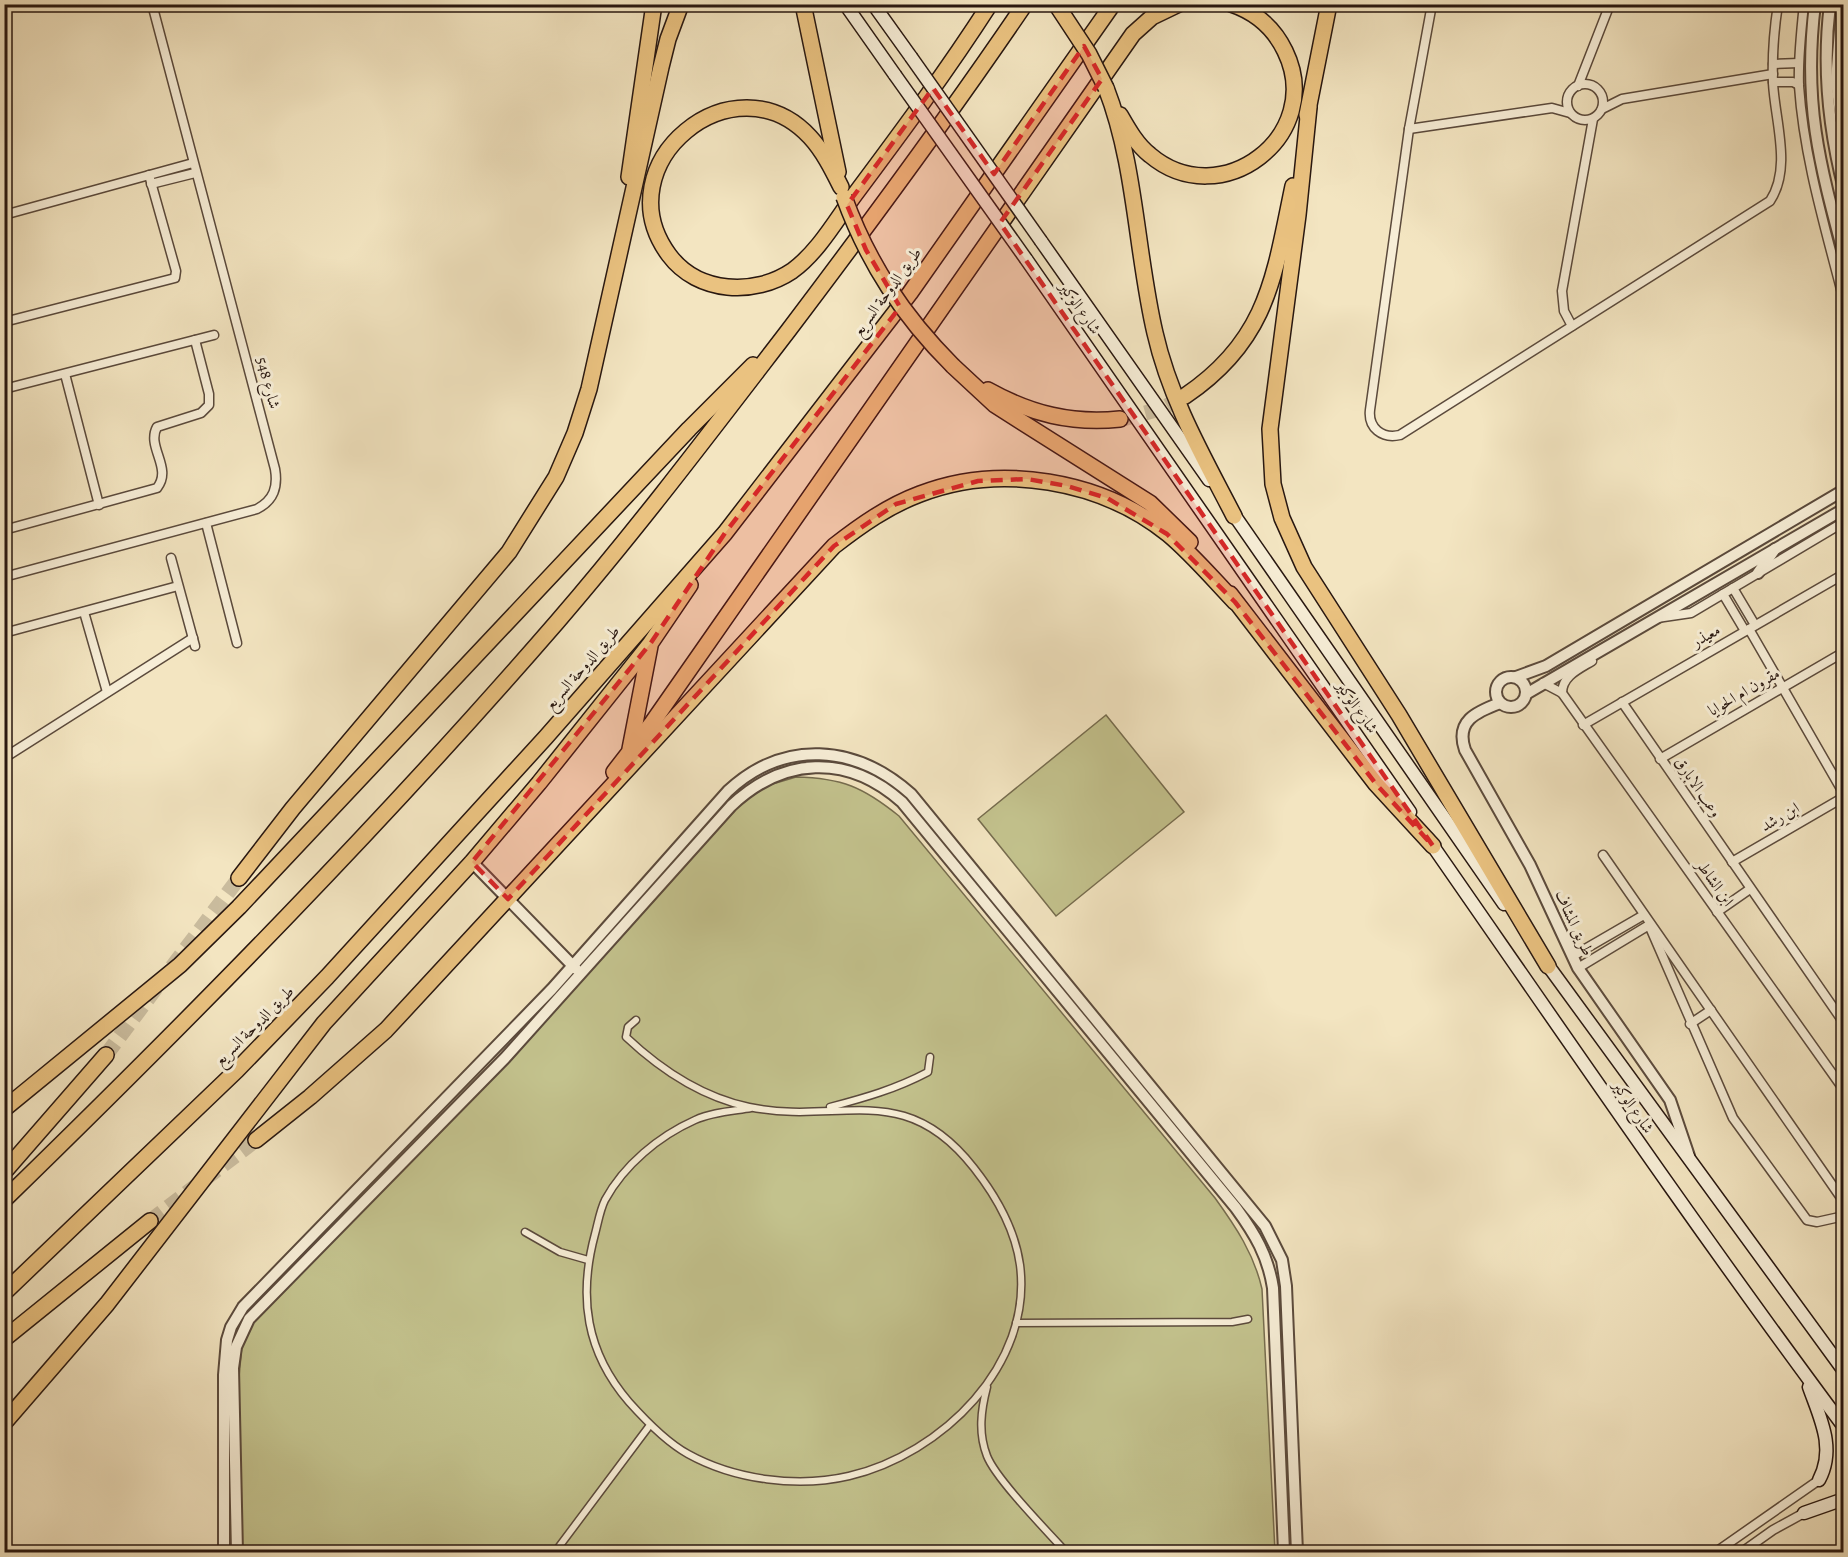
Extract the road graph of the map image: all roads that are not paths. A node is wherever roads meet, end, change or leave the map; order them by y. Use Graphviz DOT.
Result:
graph roads {
  1 [pos="152,4"];
  2 [pos="654,4"];
  3 [pos="681,4"];
  4 [pos="803,4"];
  5 [pos="845,4"];
  6 [pos="873,4"];
  7 [pos="990,4"];
  8 [pos="1025,4"];
  9 [pos="1056,4"];
  10 [pos="1113,4"];
  11 [pos="1179,4"];
  12 [pos="1231,4"];
  13 [pos="1329,4"];
  14 [pos="1432,4"];
  15 [pos="1610,4"];
  16 [pos="1778,4"];
  17 [pos="1804,4"];
  18 [pos="1815,4"];
  19 [pos="1830,4"];
  20 [pos="1841,4"];
  21 [pos="1837,35"];
  22 [pos="1844,43"];
  23 [pos="1799,63"];
  24 [pos="1773,64"];
  25 [pos="1587,66"];
  26 [pos="1844,75"];
  27 [pos="1773,78"];
  28 [pos="1835,81"];
  29 [pos="1799,85"];
  30 [pos="1578,86"];
  31 [pos="1596,88"];
  32 [pos="1108,93"];
  33 [pos="1568,96"];
  34 [pos="1622,99"];
  35 [pos="1309,108"];
  36 [pos="1552,108"];
  37 [pos="1602,110"];
  38 [pos="1570,112"];
  39 [pos="1593,119"];
  40 [pos="1580,120"];
  41 [pos="1409,129"];
  42 [pos="1588,139"];
  43 [pos="1844,152"];
  44 [pos="193,163"];
  45 [pos="195,173"];
  46 [pos="150,180"];
  47 [pos="1844,189"];
  48 [pos="842,192"];
  49 [pos="4,215"];
  50 [pos="1844,255"];
  51 [pos="614,280"];
  52 [pos="1844,301"];
  53 [pos="4,322"];
  54 [pos="1572,326"];
  55 [pos="787,331"];
  56 [pos="214,335"];
  57 [pos="195,340"];
  58 [pos="65,374"];
  59 [pos="965,376"];
  60 [pos="4,389"];
  61 [pos="1185,396"];
  62 [pos="1120,419"];
  63 [pos="1844,490"];
  64 [pos="99,505"];
  65 [pos="1844,508"];
  66 [pos="1234,516"];
  67 [pos="1844,522"];
  68 [pos="206,523"];
  69 [pos="4,530"];
  70 [pos="725,533"];
  71 [pos="1776,547"];
  72 [pos="171,558"];
  73 [pos="1758,573"];
  74 [pos="1844,574"];
  75 [pos="4,577"];
  76 [pos="178,586"];
  77 [pos="1733,588"];
  78 [pos="1723,594"];
  79 [pos="1235,602"];
  80 [pos="84,612"];
  81 [pos="1653,618"];
  82 [pos="1750,628"];
  83 [pos="4,633"];
  84 [pos="1622,637"];
  85 [pos="237,643"];
  86 [pos="650,644"];
  87 [pos="1844,652"];
  88 [pos="1516,677"];
  89 [pos="1543,683"];
  90 [pos="1782,687"];
  91 [pos="107,692"];
  92 [pos="1562,693"];
  93 [pos="1526,694"];
  94 [pos="1622,702"];
  95 [pos="1500,704"];
  96 [pos="1583,725"];
  97 [pos="630,752"];
  98 [pos="4,758"];
  99 [pos="1660,759"];
  100 [pos="1844,796"];
  101 [pos="559,844"];
  102 [pos="1433,846"];
  103 [pos="1603,855"];
  104 [pos="472,861"];
  105 [pos="1732,862"];
  106 [pos="239,878"];
  107 [pos="1750,888"];
  108 [pos="508,899"];
  109 [pos="1717,912"];
  110 [pos="1642,916"];
  111 [pos="1649,926"];
  112 [pos="1573,956"];
  113 [pos="573,966"];
  114 [pos="1548,966"];
  115 [pos="1578,968"];
  116 [pos="583,974"];
  117 [pos="1711,1010"];
  118 [pos="636,1020"];
  119 [pos="1844,1023"];
  120 [pos="1690,1024"];
  121 [pos="106,1054"];
  122 [pos="930,1057"];
  123 [pos="1844,1090"];
  124 [pos="752,1108"];
  125 [pos="4,1109"];
  126 [pos="821,1109"];
  127 [pos="256,1140"];
  128 [pos="1692,1165"];
  129 [pos="4,1172"];
  130 [pos="4,1200"];
  131 [pos="1844,1202"];
  132 [pos="1844,1216"];
  133 [pos="150,1221"];
  134 [pos="525,1232"];
  135 [pos="588,1260"];
  136 [pos="4,1293"];
  137 [pos="1248,1319"];
  138 [pos="1016,1323"];
  139 [pos="4,1339"];
  140 [pos="1844,1371"];
  141 [pos="1804,1374"];
  142 [pos="987,1384"];
  143 [pos="4,1423"];
  144 [pos="650,1425"];
  145 [pos="1844,1427"];
  146 [pos="1819,1480"];
  147 [pos="1844,1499"];
  148 [pos="1804,1513"];
  149 [pos="224,1552"];
  150 [pos="237,1552"];
  151 [pos="555,1552"];
  152 [pos="1066,1552"];
  153 [pos="1284,1552"];
  154 [pos="1297,1552"];
  155 [pos="1716,1552"];
  156 [pos="1742,1552"];
  1 -- 44 [label="street, شارع 548"];
  2 -- 51 [label="highway"];
  3 -- 51 [label="highway"];
  4 -- 48 [label="highway"];
  5 -- 102 [label="main road, شارع الوكير, bridge"];
  6 -- 66 [label="main road, شارع الوكير, bridge"];
  7 -- 48 [label="highway"];
  8 -- 55 [label="highway"];
  9 -- 32 [label="highway, bridge"];
  10 -- 70 [label="highway, طريق الدوحة السريع"];
  11 -- 97 [label="highway"];
  12 -- 32 [label="highway"];
  13 -- 35 [label="highway"];
  14 -- 41 [label="street"];
  15 -- 25 [label="street"];
  16 -- 24 [label="street"];
  17 -- 23 [label="street"];
  18 -- 50 [label="street"];
  19 -- 47 [label="street"];
  20 -- 21 [label="street"];
  21 -- 22 [label="street"];
  21 -- 28 [label="street"];
  23 -- 24 [label="street"];
  23 -- 29 [label="street"];
  24 -- 27 [label="street"];
  25 -- 30 [label="street"];
  25 -- 31 [label="street"];
  26 -- 28 [label="street"];
  27 -- 29 [label="street"];
  27 -- 34 [label="street"];
  27 -- 54 [label="street"];
  28 -- 43 [label="street"];
  29 -- 52 [label="street"];
  30 -- 31 [label="street"];
  30 -- 33 [label="street"];
  31 -- 34 [label="street"];
  31 -- 37 [label="street"];
  32 -- 66 [label="highway"];
  33 -- 36 [label="street"];
  33 -- 38 [label="street"];
  34 -- 37 [label="street"];
  35 -- 61 [label="highway"];
  35 -- 114 [label="highway"];
  36 -- 38 [label="street"];
  36 -- 41 [label="street"];
  37 -- 39 [label="street"];
  38 -- 40 [label="street"];
  39 -- 40 [label="street"];
  39 -- 42 [label="street"];
  40 -- 42 [label="street"];
  41 -- 54 [label="street"];
  42 -- 54 [label="street"];
  44 -- 45 [label="street, شارع 548"];
  44 -- 46 [label="street"];
  45 -- 46 [label="street"];
  45 -- 68 [label="street, شارع 548"];
  46 -- 49 [label="street"];
  46 -- 53 [label="street"];
  48 -- 59 [label="highway, bridge"];
  51 -- 106 [label="highway"];
  55 -- 125 [label="highway"];
  55 -- 130 [label="highway"];
  56 -- 57 [label="street"];
  57 -- 58 [label="street"];
  57 -- 64 [label="street"];
  58 -- 60 [label="street"];
  58 -- 64 [label="street"];
  59 -- 62 [label="highway"];
  59 -- 79 [label="highway"];
  63 -- 88 [label="street"];
  64 -- 69 [label="street"];
  65 -- 71 [label="street"];
  66 -- 114 [label="main road, شارع الوكير"];
  67 -- 73 [label="street"];
  68 -- 75 [label="street, شارع 548"];
  68 -- 85 [label="street"];
  70 -- 86 [label="highway"];
  70 -- 136 [label="highway, طريق الدوحة السريع"];
  71 -- 73 [label="street"];
  71 -- 81 [label="street"];
  72 -- 76 [label="street"];
  73 -- 77 [label="street"];
  74 -- 82 [label="street, معيذر"];
  76 -- 80 [label="street"];
  76 -- 91 [label="street"];
  77 -- 78 [label="street"];
  77 -- 82 [label="street"];
  78 -- 81 [label="street"];
  78 -- 82 [label="street"];
  79 -- 101 [label="highway"];
  79 -- 102 [label="highway"];
  80 -- 83 [label="street"];
  80 -- 91 [label="street"];
  81 -- 84 [label="street"];
  82 -- 90 [label="street"];
  82 -- 94 [label="street, معيذر"];
  84 -- 89 [label="street"];
  84 -- 92 [label="street"];
  86 -- 97 [label="highway"];
  86 -- 104 [label="highway"];
  87 -- 90 [label="street, مقرون ام الحوايا"];
  88 -- 93 [label="street"];
  88 -- 95 [label="street"];
  89 -- 92 [label="street, ابن الشاطر"];
  89 -- 93 [label="street"];
  90 -- 99 [label="street, مقرون ام الحوايا"];
  90 -- 100 [label="street"];
  91 -- 98 [label="street"];
  92 -- 96 [label="street, ابن الشاطر"];
  93 -- 95 [label="street"];
  94 -- 96 [label="street, معيذر"];
  94 -- 99 [label="street, وعب الابارق"];
  95 -- 112 [label="street, طريق المشاف"];
  96 -- 109 [label="street, ابن الشاطر"];
  97 -- 101 [label="highway"];
  99 -- 105 [label="street, وعب الابارق"];
  100 -- 105 [label="street, ابن رشد"];
  101 -- 108 [label="highway"];
  102 -- 141 [label="main road, شارع الوكير"];
  103 -- 110 [label="street"];
  104 -- 108 [label="street"];
  104 -- 143 [label="highway"];
  105 -- 107 [label="street, وعب الابارق"];
  107 -- 109 [label="street"];
  107 -- 119 [label="street, وعب الابارق"];
  108 -- 113 [label="street"];
  108 -- 127 [label="highway"];
  109 -- 123 [label="street, ابن الشاطر"];
  110 -- 111 [label="street"];
  110 -- 112 [label="street"];
  111 -- 115 [label="street"];
  111 -- 117 [label="street"];
  111 -- 120 [label="street"];
  112 -- 115 [label="street, طريق المشاف"];
  113 -- 116 [label="street"];
  113 -- 149 [label="street"];
  113 -- 154 [label="street"];
  114 -- 128 [label="main road, شارع الوكير"];
  115 -- 128 [label="street, طريق المشاف"];
  116 -- 150 [label="street"];
  116 -- 153 [label="street"];
  117 -- 120 [label="street"];
  117 -- 131 [label="street"];
  118 -- 124 [label="street"];
  120 -- 132 [label="street"];
  121 -- 129 [label="highway"];
  122 -- 126 [label="street"];
  124 -- 126 [label="street"];
  124 -- 135 [label="street"];
  126 -- 138 [label="street"];
  128 -- 140 [label="main road, شارع الوكير"];
  133 -- 139 [label="highway"];
  134 -- 135 [label="street"];
  135 -- 144 [label="street"];
  137 -- 138 [label="street"];
  138 -- 142 [label="street"];
  141 -- 145 [label="main road, شارع الوكير"];
  141 -- 146 [label="main road"];
  142 -- 144 [label="street"];
  142 -- 152 [label="street"];
  144 -- 151 [label="street"];
  146 -- 155 [label="street"];
  147 -- 148 [label="main road"];
  148 -- 156 [label="street"];
}
